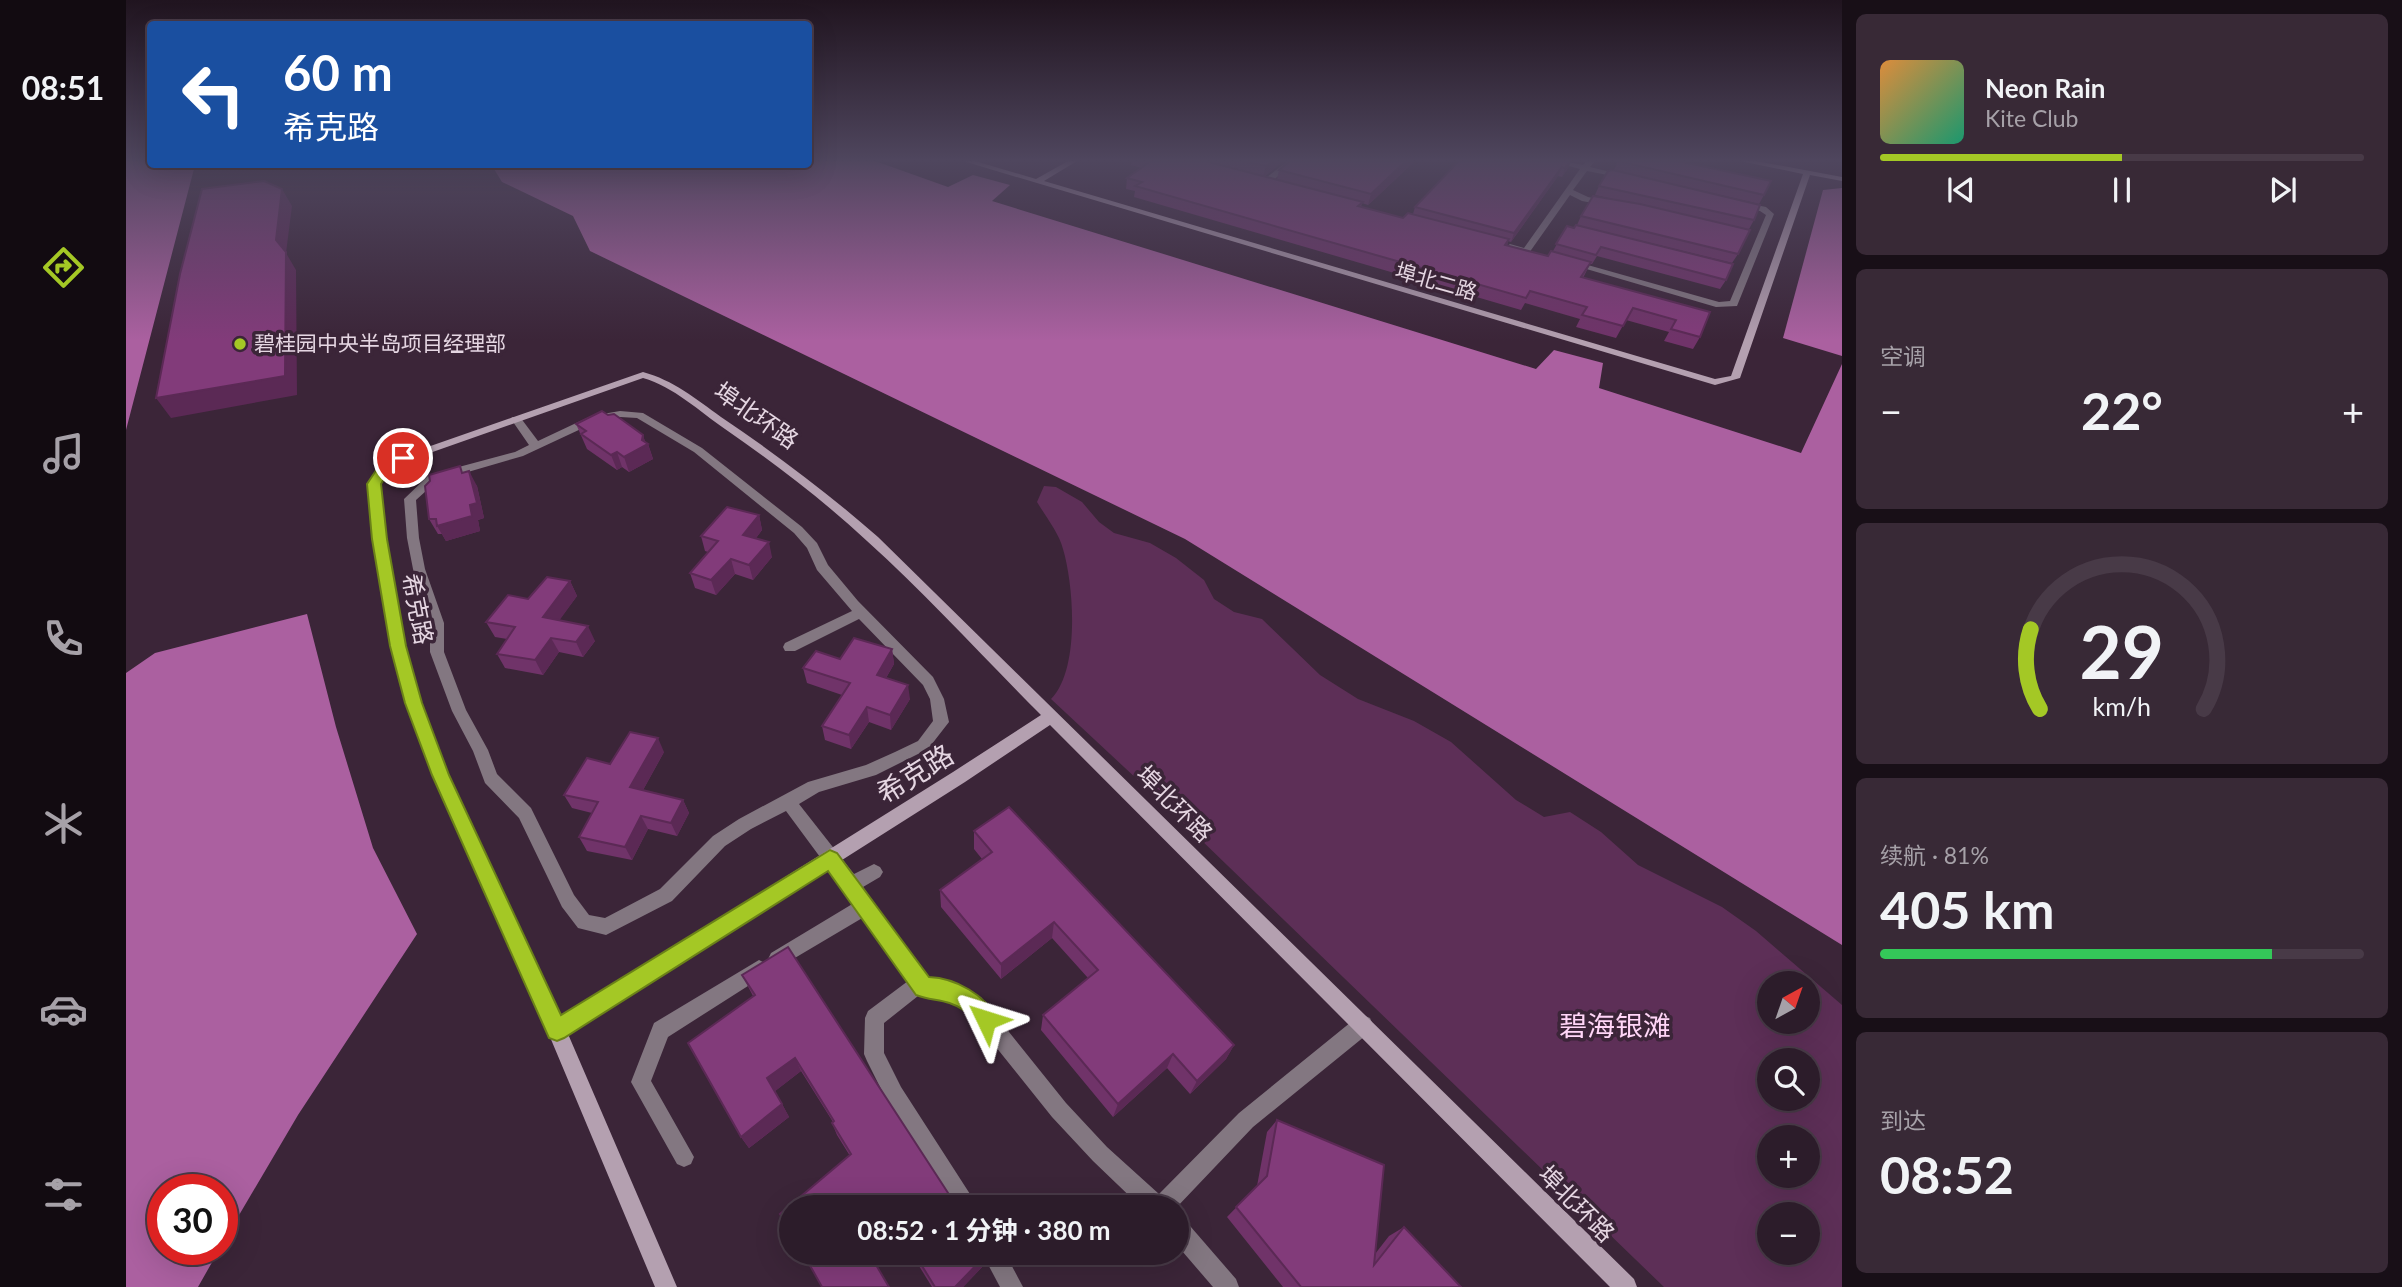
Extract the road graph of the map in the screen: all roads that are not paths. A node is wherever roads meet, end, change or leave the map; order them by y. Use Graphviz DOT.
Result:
graph roads {
  1 [pos="1168,221"];
  2 [pos="1767,221"];
  3 [pos="1790,221"];
  4 [pos="1546,222"];
  5 [pos="1560,226"];
  6 [pos="1501,244"];
  7 [pos="1526,251"];
  8 [pos="1539,254"];
  9 [pos="1565,262"];
  10 [pos="1733,268"];
  11 [pos="1746,272"];
  12 [pos="665,383"];
  13 [pos="516,419"];
  14 [pos="536,446"];
  15 [pos="862,612"];
  16 [pos="789,647"];
  17 [pos="1050,717"];
  18 [pos="788,802"];
  19 [pos="830,859"];
  20 [pos="874,872"];
  21 [pos="851,884"];
  22 [pos="866,906"];
  23 [pos="923,987"];
  24 [pos="1363,1025"];
  25 [pos="557,1030"];
  26 [pos="684,1157"];
  27 [pos="960,1195"];
  28 [pos="1145,1195"];
  29 [pos="1172,1195"];
  30 [pos="1189,1242"];
  31 [pos="1000,1265"];
  32 [pos="666,1287"];
  33 [pos="1012,1287"];
  34 [pos="1228,1287"];
  35 [pos="1626,1287"];
  1 -- 3 [label="street, 埠北二路"];
  2 -- 11 [label="street"];
  4 -- 5 [label="street"];
  4 -- 7 [label="street"];
  6 -- 7 [label="street"];
  7 -- 8 [label="street"];
  9 -- 11 [label="street"];
  10 -- 11 [label="street"];
  12 -- 13 [label="street, 希克路"];
  12 -- 17 [label="street, 埠北环路"];
  13 -- 14 [label="street"];
  13 -- 25 [label="street, 希克路"];
  14 -- 15 [label="street"];
  14 -- 18 [label="street"];
  15 -- 16 [label="street"];
  15 -- 18 [label="street"];
  17 -- 19 [label="street, 希克路"];
  17 -- 24 [label="street, 埠北环路"];
  18 -- 19 [label="street"];
  19 -- 21 [label="street"];
  19 -- 25 [label="street, 希克路"];
  20 -- 21 [label="street"];
  21 -- 22 [label="street"];
  22 -- 23 [label="street"];
  22 -- 26 [label="street"];
  23 -- 27 [label="street"];
  23 -- 28 [label="street"];
  24 -- 29 [label="street"];
  24 -- 35 [label="street, 埠北环路"];
  25 -- 32 [label="street, 希克路"];
  30 -- 34 [label="street"];
  31 -- 33 [label="street"];
}
